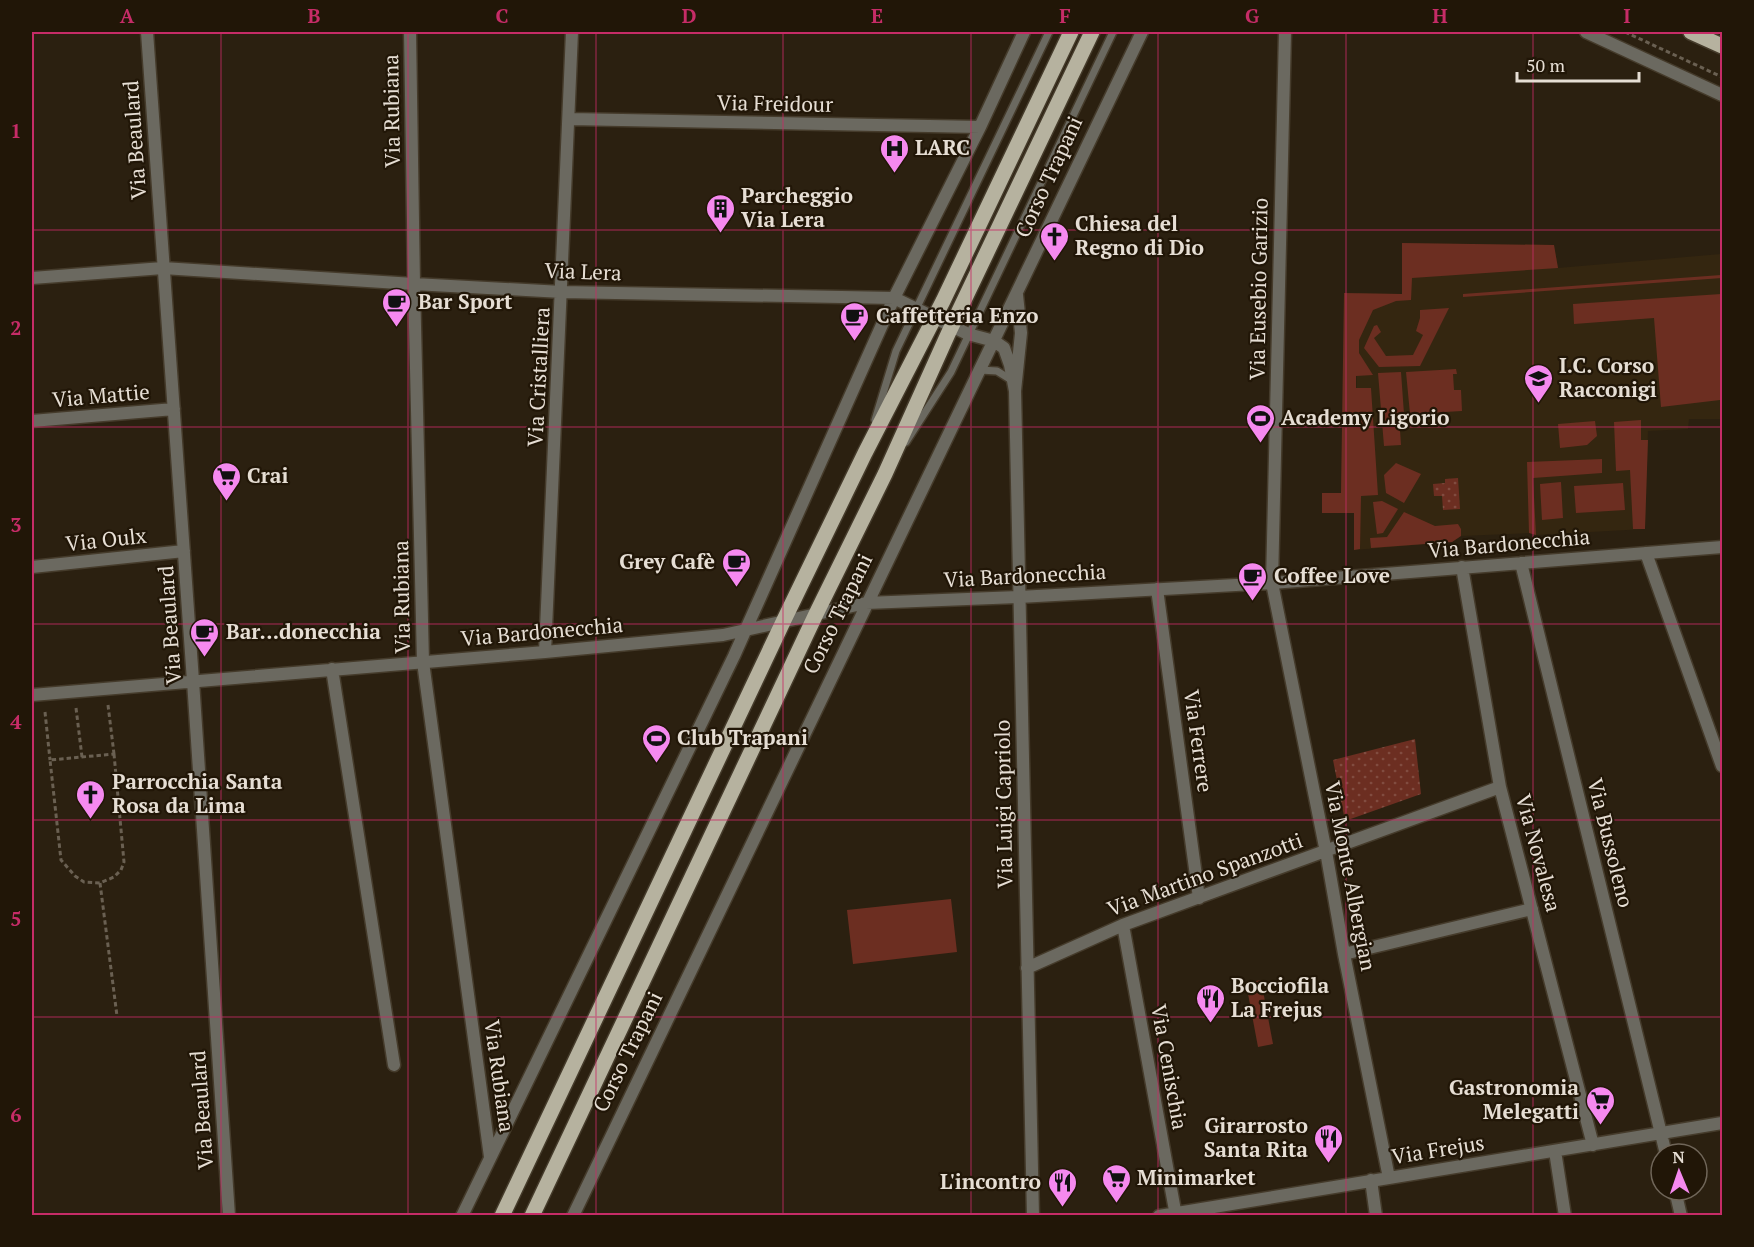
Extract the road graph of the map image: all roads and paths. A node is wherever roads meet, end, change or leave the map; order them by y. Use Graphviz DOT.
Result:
graph roads {
  1 [pos="147,32"];
  2 [pos="410,32"];
  3 [pos="573,32"];
  4 [pos="1024,32"];
  5 [pos="1049,32"];
  6 [pos="1071,32"];
  7 [pos="1092,32"];
  8 [pos="1113,32"];
  9 [pos="1142,32"];
  10 [pos="1286,32"];
  11 [pos="1586,32"];
  12 [pos="1625,32"];
  13 [pos="1691,32"];
  14 [pos="1722,46"];
  15 [pos="1722,77"];
  16 [pos="1722,95"];
  17 [pos="570,119"];
  18 [pos="980,127"];
  19 [pos="164,268"];
  20 [pos="32,278"];
  21 [pos="414,284"];
  22 [pos="562,292"];
  23 [pos="1017,294"];
  24 [pos="894,298"];
  25 [pos="917,309"];
  26 [pos="935,318"];
  27 [pos="952,327"];
  28 [pos="968,334"];
  29 [pos="994,341"];
  30 [pos="980,370"];
  31 [pos="1014,386"];
  32 [pos="174,409"];
  33 [pos="32,421"];
  34 [pos="865,453"];
  35 [pos="885,474"];
  36 [pos="1722,547"];
  37 [pos="184,551"];
  38 [pos="1646,553"];
  39 [pos="1521,563"];
  40 [pos="32,567"];
  41 [pos="1461,567"];
  42 [pos="1272,583"];
  43 [pos="1157,589"];
  44 [pos="1019,597"];
  45 [pos="866,603"];
  46 [pos="816,614"];
  47 [pos="783,622"];
  48 [pos="746,630"];
  49 [pos="545,652"];
  50 [pos="423,662"];
  51 [pos="332,669"];
  52 [pos="193,681"];
  53 [pos="32,695"];
  54 [pos="108,705"];
  55 [pos="76,708"];
  56 [pos="45,712"];
  57 [pos="114,754"];
  58 [pos="82,757"];
  59 [pos="50,760"];
  60 [pos="1722,766"];
  61 [pos="1500,787"];
  62 [pos="1326,852"];
  63 [pos="100,883"];
  64 [pos="1199,898"];
  65 [pos="1532,909"];
  66 [pos="1123,925"];
  67 [pos="1344,954"];
  68 [pos="1027,968"];
  69 [pos="117,1016"];
  70 [pos="394,1065"];
  71 [pos="1722,1123"];
  72 [pos="1662,1133"];
  73 [pos="1664,1142"];
  74 [pos="1593,1145"];
  75 [pos="1555,1151"];
  76 [pos="490,1157"];
  77 [pos="1389,1178"];
  78 [pos="1371,1180"];
  79 [pos="1176,1214"];
  80 [pos="229,1215"];
  81 [pos="462,1215"];
  82 [pos="502,1215"];
  83 [pos="532,1215"];
  84 [pos="573,1215"];
  85 [pos="1033,1215"];
  86 [pos="1159,1215"];
  87 [pos="1376,1215"];
  88 [pos="1565,1215"];
  1 -- 19 [label="street, Via Beaulard"];
  2 -- 21 [label="street, Via Rubiana"];
  3 -- 17 [label="street, Via Cristalliera"];
  4 -- 18 [label="street"];
  5 -- 25 [label="lane, Corso Trapani"];
  6 -- 26 [label="main road, Corso Trapani"];
  7 -- 27 [label="main road, Corso Trapani"];
  8 -- 28 [label="lane, Corso Trapani"];
  9 -- 23 [label="street, Corso Trapani"];
  10 -- 42 [label="street, Via Eusebio Garizio"];
  11 -- 16 [label="street"];
  12 -- 15 [label="path"];
  13 -- 14 [label="main road"];
  17 -- 18 [label="street, Via Freidour"];
  17 -- 22 [label="street, Via Cristalliera"];
  18 -- 24 [label="street"];
  19 -- 20 [label="street, Via Lera"];
  19 -- 21 [label="street, Via Lera"];
  19 -- 32 [label="street, Via Beaulard"];
  21 -- 22 [label="street, Via Lera"];
  21 -- 50 [label="street, Via Rubiana"];
  22 -- 24 [label="street, Via Lera"];
  22 -- 49 [label="street, Via Cristalliera"];
  23 -- 29 [label="street, Corso Trapani"];
  23 -- 31 [label="street, Via Luigi Capriolo"];
  24 -- 25 [label="street, Via Lera"];
  24 -- 48 [label="street"];
  25 -- 26 [label="street, Via Lera"];
  25 -- 34 [label="lane, Corso Trapani"];
  26 -- 27 [label="street, Via Lera"];
  26 -- 34 [label="main road, Corso Trapani"];
  27 -- 28 [label="street, Via Lera"];
  27 -- 35 [label="main road, Corso Trapani"];
  28 -- 29 [label="street, Via Lera"];
  28 -- 35 [label="lane, Corso Trapani"];
  29 -- 30 [label="street, Corso Trapani"];
  29 -- 31 [label="street, Via Luigi Capriolo"];
  30 -- 31 [label="lane"];
  30 -- 45 [label="street, Corso Trapani"];
  31 -- 44 [label="street, Via Luigi Capriolo"];
  32 -- 33 [label="street, Via Mattie"];
  32 -- 37 [label="street, Via Beaulard"];
  34 -- 47 [label="main road, Corso Trapani"];
  35 -- 46 [label="main road, Corso Trapani"];
  36 -- 38 [label="street, Via Bardonecchia"];
  37 -- 40 [label="street, Via Oulx"];
  37 -- 52 [label="street, Via Beaulard"];
  38 -- 39 [label="street, Via Bardonecchia"];
  38 -- 60 [label="street"];
  39 -- 41 [label="street, Via Bardonecchia"];
  39 -- 72 [label="street, Via Bussoleno"];
  41 -- 42 [label="street, Via Bardonecchia"];
  41 -- 61 [label="street, Via Novalesa"];
  42 -- 43 [label="street, Via Bardonecchia"];
  42 -- 62 [label="street, Via Monte Albergian"];
  43 -- 44 [label="street, Via Bardonecchia"];
  43 -- 64 [label="street, Via Ferrere"];
  44 -- 45 [label="street, Via Bardonecchia"];
  44 -- 68 [label="street, Via Luigi Capriolo"];
  45 -- 46 [label="street, Via Bardonecchia"];
  45 -- 84 [label="street, Corso Trapani"];
  46 -- 47 [label="street, Via Bardonecchia"];
  46 -- 83 [label="main road, Corso Trapani"];
  47 -- 48 [label="street, Via Bardonecchia"];
  47 -- 82 [label="main road, Corso Trapani"];
  48 -- 49 [label="street, Via Bardonecchia"];
  48 -- 76 [label="street"];
  49 -- 50 [label="street, Via Bardonecchia"];
  50 -- 51 [label="street, Via Bardonecchia"];
  50 -- 76 [label="street, Via Rubiana"];
  51 -- 52 [label="street, Via Bardonecchia"];
  51 -- 70 [label="street"];
  52 -- 53 [label="street, Via Bardonecchia"];
  52 -- 80 [label="street, Via Beaulard"];
  54 -- 57 [label="path"];
  55 -- 58 [label="path"];
  56 -- 59 [label="path"];
  57 -- 58 [label="path"];
  57 -- 63 [label="path"];
  58 -- 59 [label="path"];
  59 -- 63 [label="path"];
  61 -- 62 [label="street, Via Martino Spanzotti"];
  61 -- 65 [label="street, Via Novalesa"];
  62 -- 64 [label="street, Via Martino Spanzotti"];
  62 -- 67 [label="street, Via Monte Albergian"];
  63 -- 69 [label="path"];
  64 -- 66 [label="street, Via Martino Spanzotti"];
  65 -- 67 [label="street"];
  65 -- 74 [label="street, Via Novalesa"];
  66 -- 68 [label="street, Via Martino Spanzotti"];
  66 -- 79 [label="street, Via Cenischia"];
  67 -- 77 [label="street, Via Monte Albergian"];
  68 -- 85 [label="street, Via Luigi Capriolo"];
  71 -- 72 [label="street, Via Frejus"];
  72 -- 73 [label="street, Via Bussoleno"];
  72 -- 74 [label="street, Via Frejus"];
  74 -- 75 [label="street, Via Frejus"];
  75 -- 77 [label="street, Via Frejus"];
  75 -- 88 [label="street"];
  76 -- 81 [label="street"];
  77 -- 78 [label="street, Via Frejus"];
  78 -- 79 [label="street, Via Frejus"];
  78 -- 87 [label="street"];
  79 -- 86 [label="street, Via Frejus"];
}
